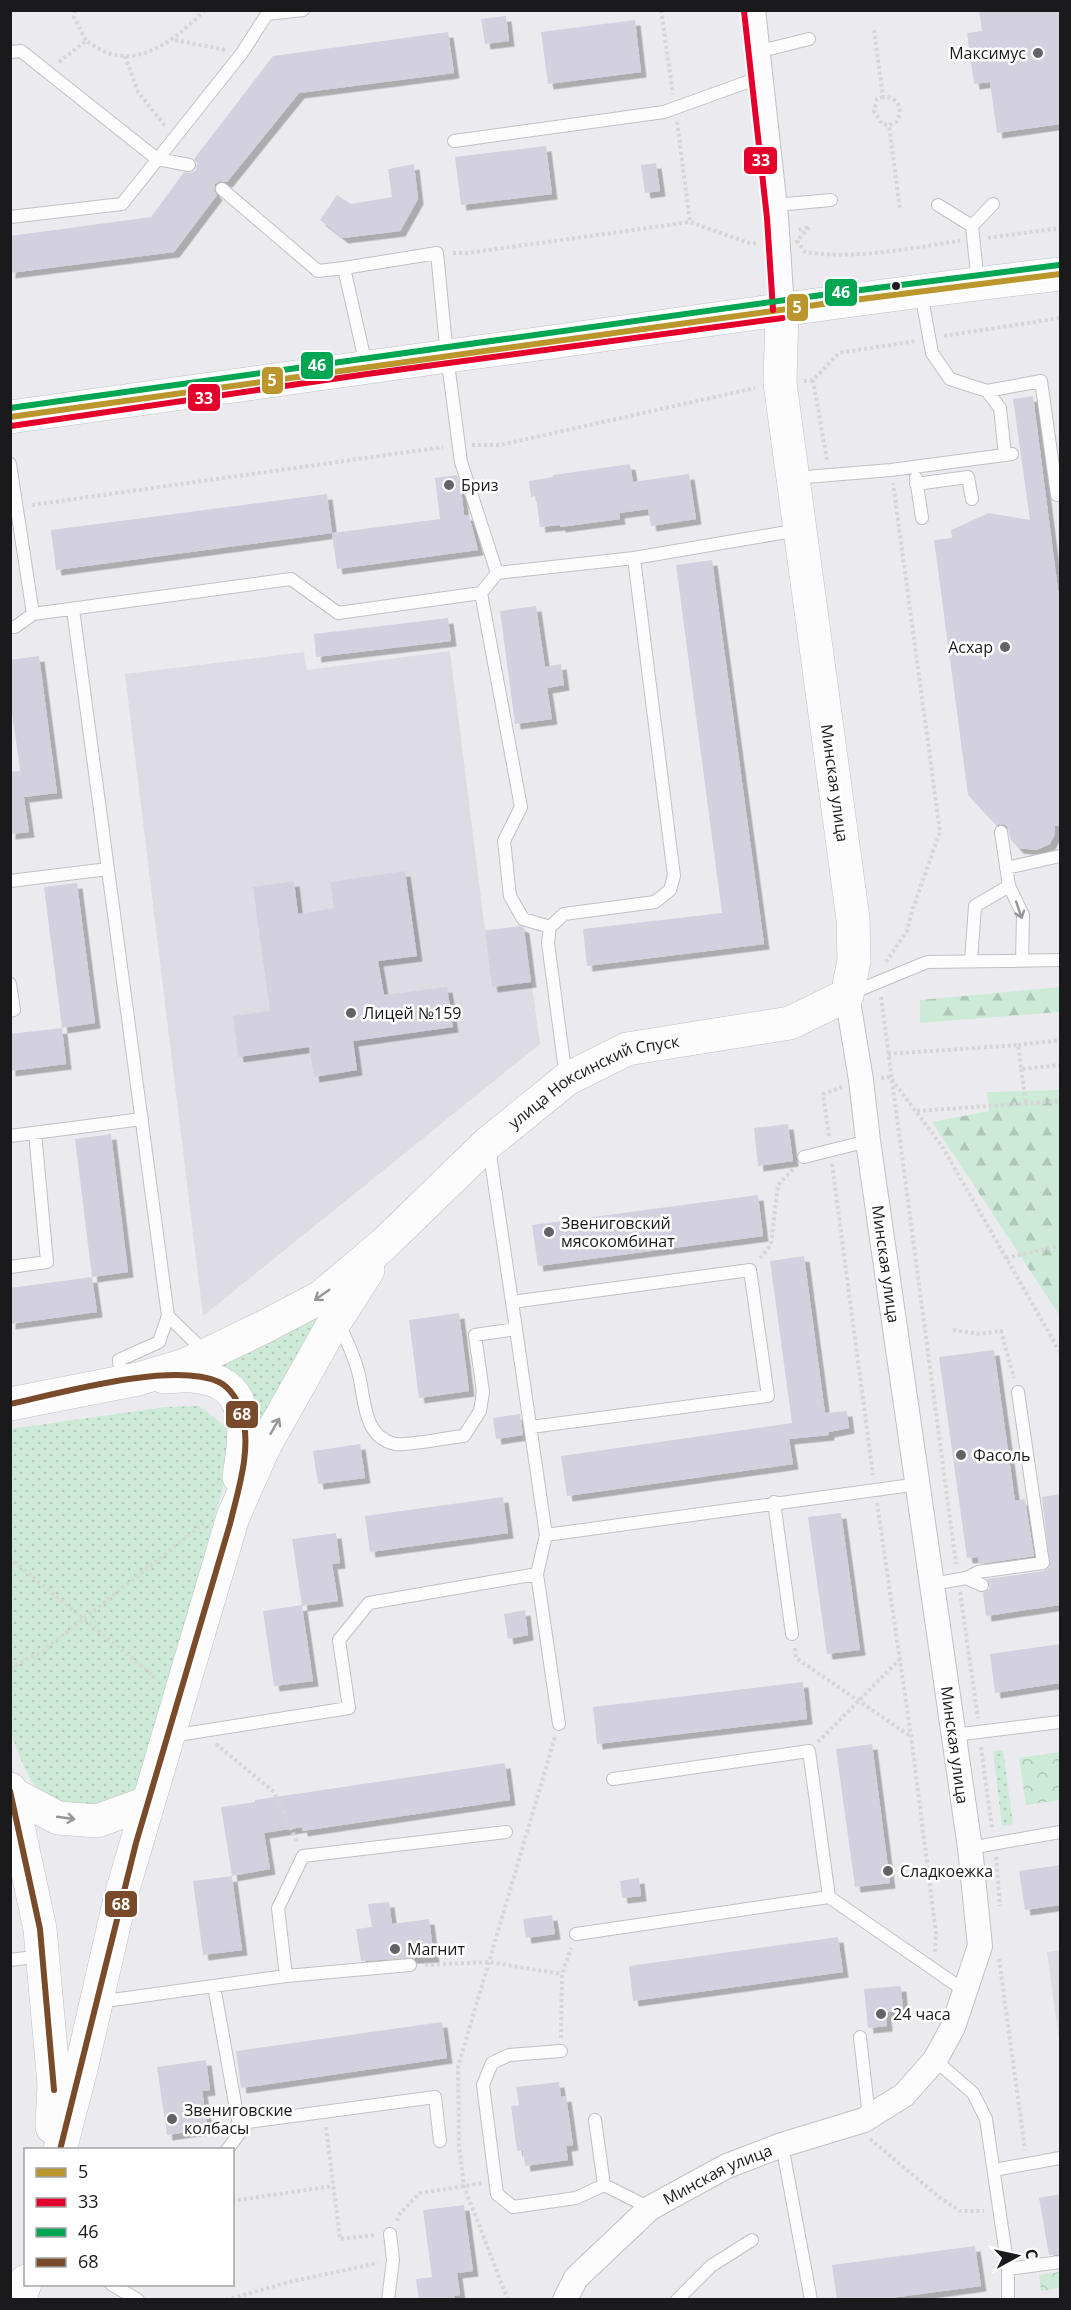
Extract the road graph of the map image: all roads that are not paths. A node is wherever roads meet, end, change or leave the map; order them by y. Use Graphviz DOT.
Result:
graph roads {
  1 [pos="303,10"];
  2 [pos="753,10"];
  3 [pos="809,39"];
  4 [pos="10,52"];
  5 [pos="757,52"];
  6 [pos="761,77"];
  7 [pos="454,141"];
  8 [pos="157,159"];
  9 [pos="189,165"];
  10 [pos="222,189"];
  11 [pos="831,200"];
  12 [pos="993,204"];
  13 [pos="775,205"];
  14 [pos="938,205"];
  15 [pos="10,217"];
  16 [pos="972,226"];
  17 [pos="344,268"];
  18 [pos="1060,274"];
  19 [pos="978,283"];
  20 [pos="921,292"];
  21 [pos="782,309"];
  22 [pos="447,356"];
  23 [pos="366,365"];
  24 [pos="987,391"];
  25 [pos="10,417"];
  26 [pos="10,464"];
  27 [pos="914,467"];
  28 [pos="793,478"];
  29 [pos="916,484"];
  30 [pos="1057,495"];
  31 [pos="972,499"];
  32 [pos="922,518"];
  33 [pos="800,530"];
  34 [pos="634,558"];
  35 [pos="497,573"];
  36 [pos="481,593"];
  37 [pos="73,609"];
  38 [pos="33,614"];
  39 [pos="10,627"];
  40 [pos="1001,832"];
  41 [pos="1060,856"];
  42 [pos="1006,868"];
  43 [pos="108,869"];
  44 [pos="10,881"];
  45 [pos="1009,886"];
  46 [pos="550,927"];
  47 [pos="1060,960"];
  48 [pos="971,961"];
  49 [pos="1022,961"];
  50 [pos="10,984"];
  51 [pos="847,995"];
  52 [pos="10,1011"];
  53 [pos="567,1080"];
  54 [pos="142,1119"];
  55 [pos="35,1133"];
  56 [pos="10,1136"];
  57 [pos="868,1141"];
  58 [pos="489,1143"];
  59 [pos="804,1157"];
  60 [pos="383,1245"];
  61 [pos="10,1267"];
  62 [pos="512,1302"];
  63 [pos="168,1316"];
  64 [pos="337,1318"];
  65 [pos="516,1329"];
  66 [pos="207,1354"];
  67 [pos="130,1381"];
  68 [pos="1018,1392"];
  69 [pos="10,1404"];
  70 [pos="531,1428"];
  71 [pos="919,1484"];
  72 [pos="774,1502"];
  73 [pos="221,1518"];
  74 [pos="546,1535"];
  75 [pos="537,1574"];
  76 [pos="962,1579"];
  77 [pos="933,1584"];
  78 [pos="982,1585"];
  79 [pos="792,1634"];
  80 [pos="1060,1722"];
  81 [pos="559,1724"];
  82 [pos="954,1735"];
  83 [pos="167,1737"];
  84 [pos="613,1779"];
  85 [pos="12,1792"];
  86 [pos="147,1803"];
  87 [pos="507,1832"];
  88 [pos="1060,1832"];
  89 [pos="970,1848"];
  90 [pos="829,1897"];
  91 [pos="576,1934"];
  92 [pos="43,1956"];
  93 [pos="10,1960"];
  94 [pos="410,1965"];
  95 [pos="286,1976"];
  96 [pos="214,1986"];
  97 [pos="965,1990"];
  98 [pos="96,2002"];
  99 [pos="860,2037"];
  100 [pos="561,2051"];
  101 [pos="935,2060"];
  102 [pos="595,2120"];
  103 [pos="860,2120"];
  104 [pos="240,2132"];
  105 [pos="440,2141"];
  106 [pos="782,2145"];
  107 [pos="51,2148"];
  108 [pos="60,2148"];
  109 [pos="229,2148"];
  110 [pos="1060,2158"];
  111 [pos="994,2170"];
  112 [pos="604,2185"];
  113 [pos="650,2208"];
  114 [pos="390,2234"];
  115 [pos="752,2240"];
  116 [pos="1060,2262"];
  117 [pos="1008,2270"];
  118 [pos="114,2286"];
  119 [pos="138,2300"];
  120 [pos="388,2300"];
  121 [pos="565,2300"];
  122 [pos="677,2300"];
  123 [pos="811,2300"];
  124 [pos="1008,2300"];
  1 -- 8 [label="lane"];
  2 -- 5 [label="street, Минская улица"];
  3 -- 5 [label="lane"];
  4 -- 8 [label="lane"];
  5 -- 6 [label="street, Минская улица"];
  6 -- 7 [label="lane"];
  6 -- 13 [label="street, Минская улица"];
  8 -- 9 [label="lane"];
  8 -- 15 [label="lane"];
  10 -- 17 [label="lane"];
  11 -- 13 [label="lane"];
  12 -- 16 [label="lane"];
  13 -- 21 [label="street, Минская улица"];
  14 -- 16 [label="lane"];
  16 -- 19 [label="lane"];
  17 -- 22 [label="lane"];
  17 -- 23 [label="lane"];
  18 -- 19 [label="street"];
  19 -- 20 [label="street"];
  20 -- 21 [label="street"];
  20 -- 24 [label="lane"];
  21 -- 22 [label="street"];
  21 -- 28 [label="street, Минская улица"];
  22 -- 23 [label="street"];
  22 -- 35 [label="lane"];
  23 -- 25 [label="street"];
  24 -- 27 [label="lane"];
  24 -- 30 [label="lane"];
  26 -- 38 [label="lane"];
  27 -- 28 [label="lane"];
  27 -- 29 [label="lane"];
  28 -- 33 [label="street, Минская улица"];
  29 -- 31 [label="lane"];
  29 -- 32 [label="lane"];
  33 -- 34 [label="lane"];
  33 -- 51 [label="street, Минская улица"];
  34 -- 35 [label="lane"];
  34 -- 46 [label="lane"];
  35 -- 36 [label="lane"];
  36 -- 37 [label="lane"];
  36 -- 46 [label="lane"];
  37 -- 38 [label="lane"];
  37 -- 43 [label="lane"];
  38 -- 39 [label="lane"];
  40 -- 42 [label="lane"];
  41 -- 42 [label="lane"];
  42 -- 45 [label="lane"];
  43 -- 44 [label="lane"];
  43 -- 54 [label="lane"];
  45 -- 48 [label="lane"];
  45 -- 49 [label="lane, one-way"];
  46 -- 53 [label="lane"];
  47 -- 49 [label="lane"];
  48 -- 49 [label="lane"];
  48 -- 51 [label="lane"];
  50 -- 52 [label="lane"];
  51 -- 53 [label="street, улица Ноксинский Спуск"];
  51 -- 57 [label="street, Минская улица"];
  53 -- 58 [label="street, улица Ноксинский Спуск"];
  54 -- 55 [label="lane"];
  54 -- 63 [label="lane"];
  55 -- 56 [label="lane"];
  55 -- 61 [label="lane"];
  57 -- 59 [label="lane"];
  57 -- 71 [label="street, Минская улица"];
  58 -- 60 [label="street, улица Ноксинский Спуск"];
  58 -- 62 [label="lane"];
  60 -- 64 [label="street, улица Ноксинский Спуск"];
  60 -- 66 [label="street, улица Ноксинский Спуск, one-way"];
  62 -- 65 [label="lane"];
  62 -- 70 [label="lane"];
  63 -- 66 [label="lane"];
  63 -- 67 [label="lane"];
  64 -- 65 [label="lane"];
  73 -- 64 [label="street, улица Ноксинский Спуск, one-way"];
  65 -- 70 [label="lane"];
  66 -- 67 [label="street, улица Ноксинский Спуск"];
  67 -- 69 [label="street, улица Ноксинский Спуск"];
  67 -- 73 [label="street, улица Ноксинский Спуск"];
  68 -- 76 [label="lane"];
  70 -- 74 [label="lane"];
  71 -- 72 [label="lane"];
  71 -- 77 [label="street, Минская улица"];
  72 -- 74 [label="lane"];
  72 -- 79 [label="lane"];
  73 -- 83 [label="street, улица Ноксинский Спуск"];
  74 -- 75 [label="lane"];
  75 -- 81 [label="lane"];
  75 -- 83 [label="lane"];
  76 -- 77 [label="lane"];
  76 -- 78 [label="lane"];
  77 -- 82 [label="street, Минская улица"];
  80 -- 82 [label="lane"];
  82 -- 89 [label="street, Минская улица"];
  83 -- 86 [label="street, улица Ноксинский Спуск"];
  84 -- 90 [label="lane"];
  85 -- 86 [label="street, one-way"];
  85 -- 92 [label="street"];
  86 -- 98 [label="street, улица Ноксинский Спуск"];
  87 -- 95 [label="lane"];
  88 -- 89 [label="lane"];
  89 -- 97 [label="street, Минская улица"];
  90 -- 91 [label="lane"];
  90 -- 97 [label="lane"];
  92 -- 93 [label="lane"];
  92 -- 107 [label="street"];
  94 -- 95 [label="lane"];
  95 -- 96 [label="lane"];
  96 -- 98 [label="lane"];
  96 -- 104 [label="lane"];
  97 -- 101 [label="street, Минская улица"];
  98 -- 108 [label="street, улица Ноксинский Спуск"];
  99 -- 103 [label="lane"];
  100 -- 112 [label="lane"];
  101 -- 103 [label="street, Минская улица"];
  101 -- 111 [label="lane"];
  102 -- 112 [label="lane"];
  103 -- 106 [label="street, Минская улица"];
  104 -- 105 [label="lane"];
  104 -- 109 [label="lane"];
  106 -- 113 [label="street, Минская улица"];
  106 -- 123 [label="lane"];
  110 -- 111 [label="lane"];
  111 -- 117 [label="lane"];
  112 -- 113 [label="lane"];
  113 -- 121 [label="street, Минская улица"];
  114 -- 120 [label="lane"];
  115 -- 122 [label="lane"];
  116 -- 117 [label="lane"];
  117 -- 124 [label="lane"];
  118 -- 119 [label="lane"];
}
